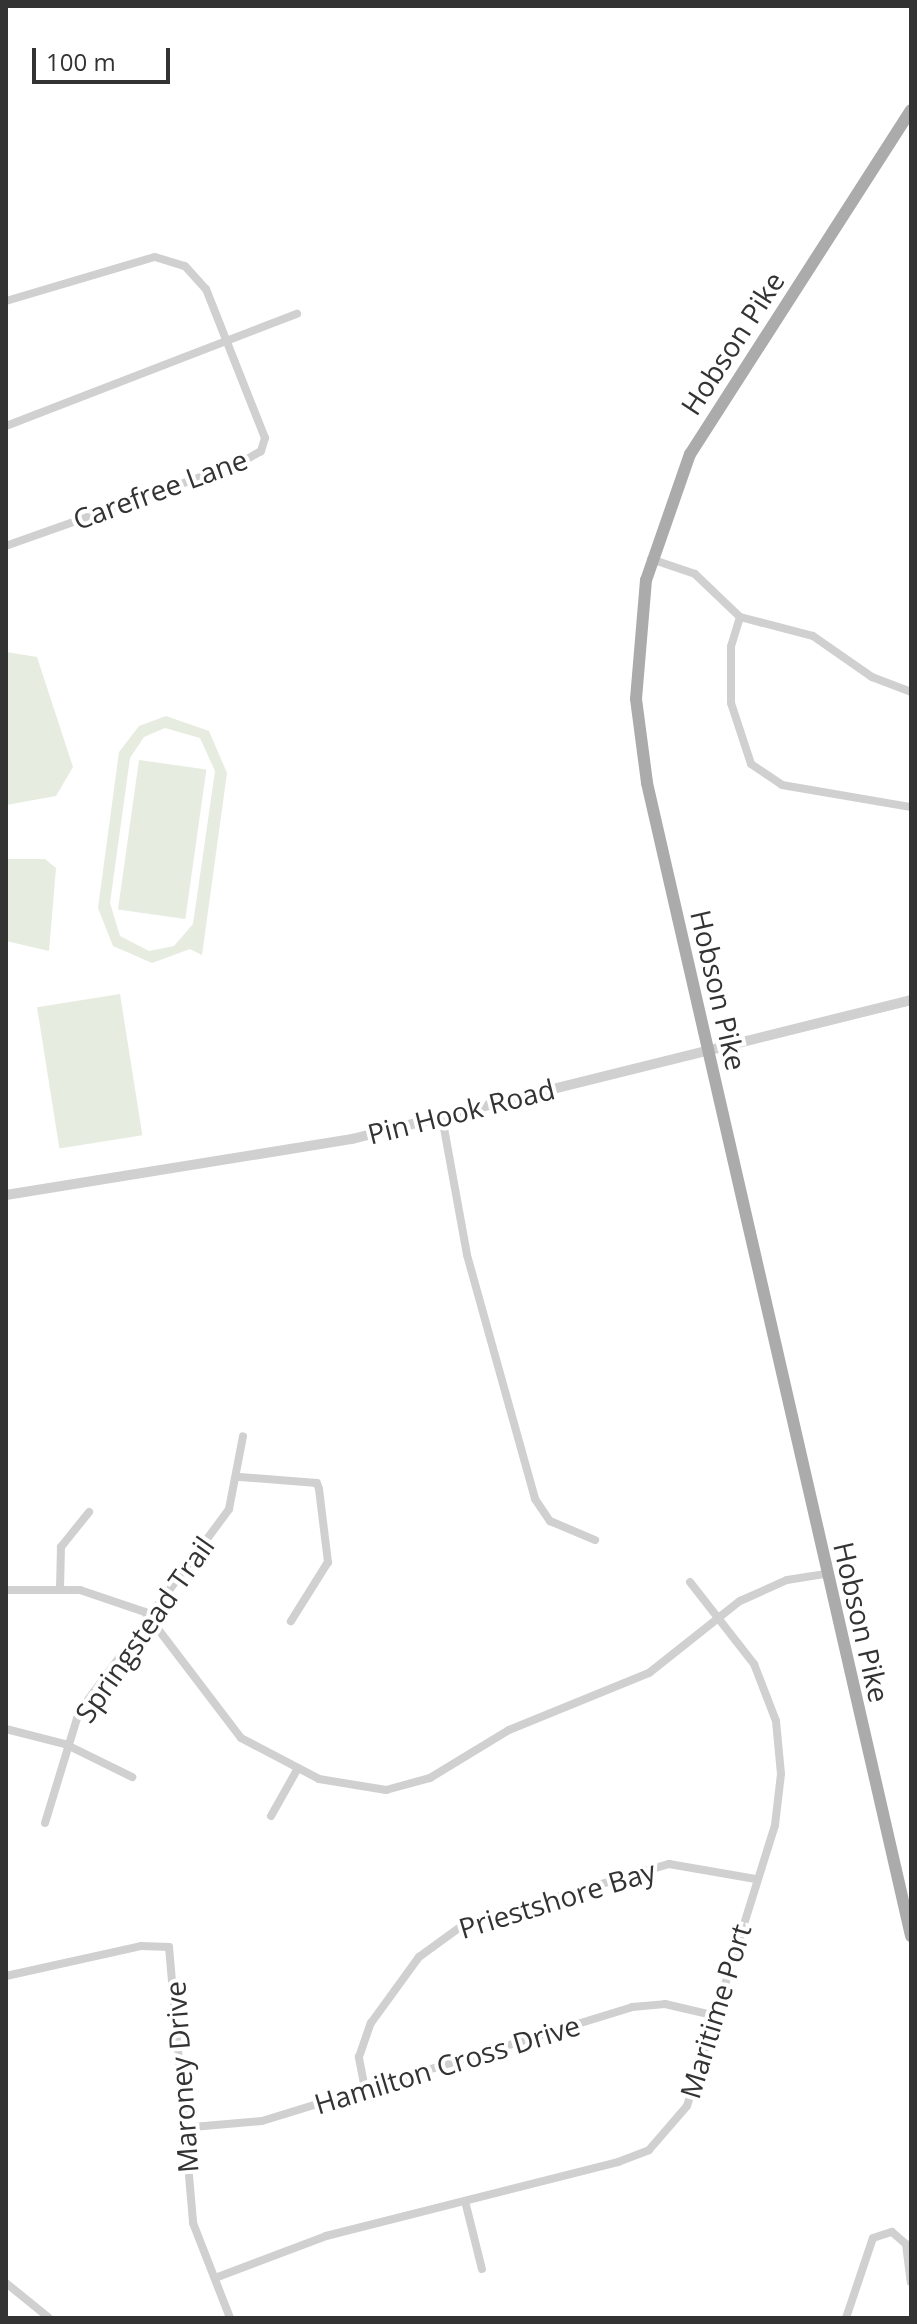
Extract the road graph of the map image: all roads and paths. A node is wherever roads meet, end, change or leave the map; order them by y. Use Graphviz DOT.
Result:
graph roads {
  1 [pos="911,110"];
  2 [pos="6,301"];
  3 [pos="297,314"];
  4 [pos="227,346"];
  5 [pos="6,426"];
  6 [pos="6,546"];
  7 [pos="651,559"];
  8 [pos="740,617"];
  9 [pos="911,692"];
  10 [pos="911,807"];
  11 [pos="911,1000"];
  12 [pos="708,1051"];
  13 [pos="442,1117"];
  14 [pos="6,1195"];
  15 [pos="243,1436"];
  16 [pos="240,1477"];
  17 [pos="89,1512"];
  18 [pos="595,1540"];
  19 [pos="826,1574"];
  20 [pos="690,1582"];
  21 [pos="6,1590"];
  22 [pos="60,1590"];
  23 [pos="148,1615"];
  24 [pos="720,1618"];
  25 [pos="291,1621"];
  26 [pos="6,1729"];
  27 [pos="65,1744"];
  28 [pos="298,1768"];
  29 [pos="132,1777"];
  30 [pos="271,1816"];
  31 [pos="45,1823"];
  32 [pos="756,1879"];
  33 [pos="911,1936"];
  34 [pos="6,1976"];
  35 [pos="712,2015"];
  36 [pos="365,2089"];
  37 [pos="181,2128"];
  38 [pos="465,2201"];
  39 [pos="482,2269"];
  40 [pos="215,2278"];
  41 [pos="911,2282"];
  42 [pos="6,2283"];
  43 [pos="49,2318"];
  44 [pos="230,2318"];
  45 [pos="846,2318"];
  1 -- 7 [label="main road, Hobson Pike"];
  2 -- 4 [label="street, Carefree Lane"];
  3 -- 4 [label="street"];
  4 -- 5 [label="street"];
  4 -- 6 [label="street, Carefree Lane"];
  7 -- 8 [label="street"];
  7 -- 12 [label="main road, Hobson Pike"];
  8 -- 9 [label="street"];
  8 -- 10 [label="street"];
  11 -- 12 [label="street, Pin Hook Road"];
  12 -- 13 [label="street, Pin Hook Road"];
  12 -- 19 [label="main road, Hobson Pike"];
  13 -- 14 [label="street, Pin Hook Road"];
  13 -- 18 [label="street"];
  15 -- 16 [label="street, Springstead Trail"];
  16 -- 23 [label="street, Springstead Trail"];
  16 -- 25 [label="street"];
  17 -- 22 [label="street"];
  19 -- 24 [label="street"];
  19 -- 33 [label="main road, Hobson Pike"];
  20 -- 24 [label="street, Maritime Port"];
  21 -- 22 [label="street"];
  22 -- 23 [label="street"];
  23 -- 27 [label="street, Springstead Trail"];
  23 -- 28 [label="street"];
  24 -- 28 [label="street"];
  24 -- 32 [label="street, Maritime Port"];
  26 -- 27 [label="street"];
  27 -- 29 [label="street"];
  27 -- 31 [label="street, Springstead Trail"];
  28 -- 30 [label="street"];
  32 -- 35 [label="street, Maritime Port"];
  32 -- 36 [label="street, Priestshore Bay"];
  34 -- 37 [label="street, Maroney Drive"];
  35 -- 36 [label="street, Hamilton Cross Drive"];
  35 -- 38 [label="street, Maritime Port"];
  36 -- 37 [label="street, Hamilton Cross Drive"];
  37 -- 40 [label="street, Maroney Drive"];
  38 -- 39 [label="street"];
  38 -- 40 [label="street, Maritime Port"];
  40 -- 44 [label="street, Maroney Drive"];
  41 -- 45 [label="street"];
  42 -- 43 [label="street"];
}
